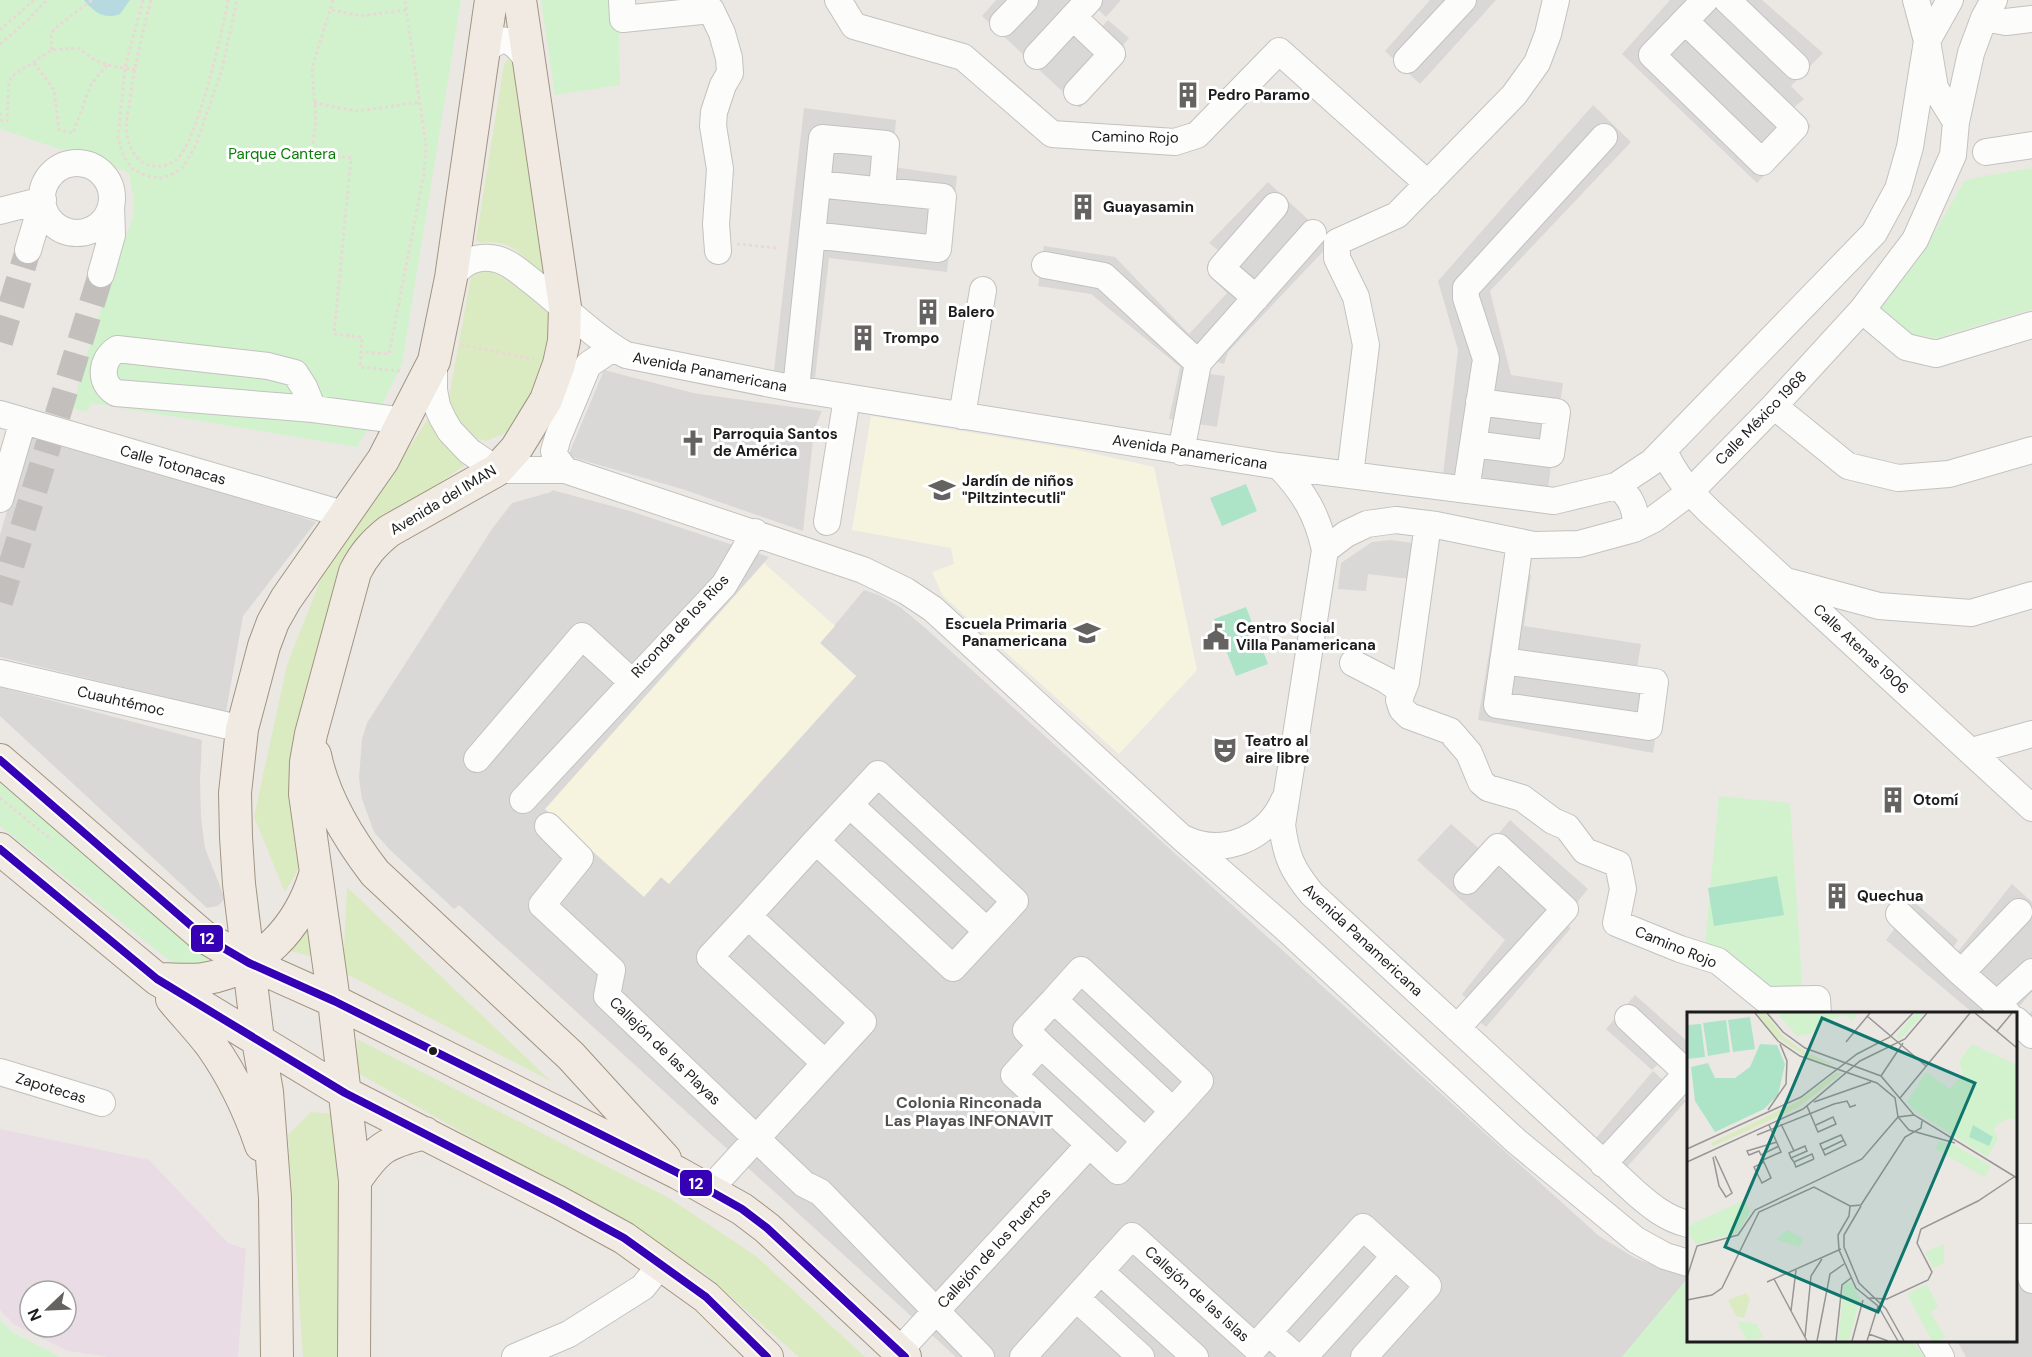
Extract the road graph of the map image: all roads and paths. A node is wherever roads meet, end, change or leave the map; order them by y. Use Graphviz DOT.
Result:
graph roads {
  1 [pos="34,0"];
  2 [pos="47,0"];
  3 [pos="92,0"];
  4 [pos="143,0"];
  5 [pos="151,0"];
  6 [pos="228,0"];
  7 [pos="237,0"];
  8 [pos="333,0"];
  9 [pos="407,0"];
  10 [pos="491,0"];
  11 [pos="520,0"];
  12 [pos="622,0"];
  13 [pos="838,0"];
  14 [pos="1025,0"];
  15 [pos="1463,0"];
  16 [pos="1556,0"];
  17 [pos="1705,0"];
  18 [pos="1726,0"];
  19 [pos="1916,0"];
  20 [pos="1950,0"];
  21 [pos="713,5"];
  22 [pos="1081,9"];
  23 [pos="1989,9"];
  24 [pos="332,10"];
  25 [pos="406,10"];
  26 [pos="2032,19"];
  27 [pos="1685,21"];
  28 [pos="1003,23"];
  29 [pos="0,30"];
  30 [pos="1927,41"];
  31 [pos="0,44"];
  32 [pos="52,50"];
  33 [pos="484,54"];
  34 [pos="1037,56"];
  35 [pos="1407,60"];
  36 [pos="33,63"];
  37 [pos="107,65"];
  38 [pos="1796,66"];
  39 [pos="125,68"];
  40 [pos="531,68"];
  41 [pos="135,70"];
  42 [pos="1077,92"];
  43 [pos="420,102"];
  44 [pos="314,103"];
  45 [pos="0,113"];
  46 [pos="1956,123"];
  47 [pos="1604,136"];
  48 [pos="2032,145"];
  49 [pos="1986,152"];
  50 [pos="817,184"];
  51 [pos="1428,184"];
  52 [pos="882,191"];
  53 [pos="43,200"];
  54 [pos="111,206"];
  55 [pos="1275,206"];
  56 [pos="0,211"];
  57 [pos="1312,233"];
  58 [pos="812,235"];
  59 [pos="777,248"];
  60 [pos="28,250"];
  61 [pos="718,251"];
  62 [pos="1857,251"];
  63 [pos="1897,263"];
  64 [pos="1045,265"];
  65 [pos="101,274"];
  66 [pos="451,278"];
  67 [pos="1878,289"];
  68 [pos="983,291"];
  69 [pos="1256,298"];
  70 [pos="565,307"];
  71 [pos="1862,310"];
  72 [pos="2032,325"];
  73 [pos="613,348"];
  74 [pos="361,352"];
  75 [pos="433,359"];
  76 [pos="1198,363"];
  77 [pos="559,364"];
  78 [pos="796,390"];
  79 [pos="847,398"];
  80 [pos="1479,402"];
  81 [pos="1774,406"];
  82 [pos="313,409"];
  83 [pos="962,416"];
  84 [pos="12,417"];
  85 [pos="404,421"];
  86 [pos="1473,444"];
  87 [pos="1664,450"];
  88 [pos="2032,450"];
  89 [pos="1181,452"];
  90 [pos="1279,466"];
  91 [pos="497,470"];
  92 [pos="565,470"];
  93 [pos="1350,475"];
  94 [pos="1616,486"];
  95 [pos="1441,487"];
  96 [pos="1466,490"];
  97 [pos="1690,492"];
  98 [pos="0,499"];
  99 [pos="346,515"];
  100 [pos="827,522"];
  101 [pos="1432,525"];
  102 [pos="1634,529"];
  103 [pos="755,532"];
  104 [pos="1520,542"];
  105 [pos="1325,550"];
  106 [pos="1787,581"];
  107 [pos="2032,595"];
  108 [pos="1503,661"];
  109 [pos="1353,663"];
  110 [pos="0,673"];
  111 [pos="632,682"];
  112 [pos="1402,691"];
  113 [pos="242,729"];
  114 [pos="311,734"];
  115 [pos="2032,734"];
  116 [pos="1972,751"];
  117 [pos="477,759"];
  118 [pos="0,760"];
  119 [pos="1287,795"];
  120 [pos="523,800"];
  121 [pos="850,805"];
  122 [pos="2032,808"];
  123 [pos="548,826"];
  124 [pos="1180,836"];
  125 [pos="816,842"];
  126 [pos="0,849"];
  127 [pos="315,875"];
  128 [pos="1467,881"];
  129 [pos="1312,894"];
  130 [pos="2019,912"];
  131 [pos="1899,914"];
  132 [pos="748,916"];
  133 [pos="1284,927"];
  134 [pos="987,931"];
  135 [pos="249,963"];
  136 [pos="2032,972"];
  137 [pos="1961,973"];
  138 [pos="157,979"];
  139 [pos="1054,1000"];
  140 [pos="334,1001"];
  141 [pos="1818,1012"];
  142 [pos="2003,1012"];
  143 [pos="2017,1017"];
  144 [pos="1628,1018"];
  145 [pos="1457,1028"];
  146 [pos="258,1041"];
  147 [pos="1041,1045"];
  148 [pos="825,1063"];
  149 [pos="0,1072"];
  150 [pos="1687,1072"];
  151 [pos="1687,1074"];
  152 [pos="1516,1083"];
  153 [pos="345,1093"];
  154 [pos="102,1103"];
  155 [pos="1544,1109"];
  156 [pos="1173,1111"];
  157 [pos="1488,1114"];
  158 [pos="425,1133"];
  159 [pos="756,1139"];
  160 [pos="1145,1141"];
  161 [pos="1516,1142"];
  162 [pos="1089,1144"];
  163 [pos="1603,1164"];
  164 [pos="678,1173"];
  165 [pos="355,1181"];
  166 [pos="709,1190"];
  167 [pos="275,1198"];
  168 [pos="1687,1223"];
  169 [pos="2024,1243"];
  170 [pos="1395,1256"];
  171 [pos="1687,1262"];
  172 [pos="662,1264"];
  173 [pos="1100,1271"];
  174 [pos="2032,1280"];
  175 [pos="1076,1298"];
  176 [pos="935,1311"];
  177 [pos="1256,1346"];
  178 [pos="902,1354"];
  179 [pos="277,1357"];
  180 [pos="354,1357"];
  181 [pos="515,1357"];
  182 [pos="768,1357"];
  183 [pos="981,1357"];
  184 [pos="1023,1357"];
  185 [pos="1141,1357"];
  186 [pos="1195,1357"];
  187 [pos="1296,1357"];
  188 [pos="1304,1357"];
  189 [pos="1364,1357"];
  1 -- 29 [label="path"];
  2 -- 31 [label="path"];
  3 -- 32 [label="path"];
  4 -- 39 [label="path"];
  5 -- 41 [label="path"];
  6 -- 41 [label="path"];
  7 -- 39 [label="path"];
  8 -- 24 [label="path"];
  9 -- 25 [label="path"];
  10 -- 33 [label="main road"];
  11 -- 40 [label="main road, Avenida del IMAN"];
  12 -- 21 [label="street"];
  13 -- 51 [label="street, Camino Rojo"];
  14 -- 28 [label="street"];
  15 -- 35 [label="street"];
  16 -- 51 [label="street"];
  17 -- 27 [label="street"];
  18 -- 38 [label="street"];
  19 -- 30 [label="street"];
  20 -- 30 [label="street"];
  21 -- 61 [label="street"];
  22 -- 34 [label="street"];
  22 -- 42 [label="street"];
  23 -- 26 [label="street"];
  23 -- 46 [label="street, Calle México 1968"];
  24 -- 25 [label="path"];
  24 -- 44 [label="path"];
  25 -- 43 [label="path"];
  27 -- 27 [label="street"];
  30 -- 46 [label="street"];
  30 -- 62 [label="street"];
  32 -- 36 [label="path"];
  32 -- 37 [label="path"];
  33 -- 40 [label="street"];
  33 -- 66 [label="main road"];
  36 -- 37 [label="path"];
  36 -- 45 [label="path"];
  37 -- 39 [label="path"];
  39 -- 41 [label="path"];
  40 -- 70 [label="main road, Avenida del IMAN"];
  43 -- 44 [label="path"];
  43 -- 74 [label="path"];
  44 -- 74 [label="path"];
  46 -- 63 [label="street, Calle México 1968"];
  47 -- 80 [label="street"];
  48 -- 49 [label="street"];
  50 -- 52 [label="street"];
  50 -- 52 [label="street"];
  50 -- 58 [label="street"];
  51 -- 93 [label="street"];
  52 -- 58 [label="street"];
  53 -- 54 [label="street"];
  53 -- 54 [label="street"];
  53 -- 56 [label="street"];
  53 -- 60 [label="street"];
  54 -- 65 [label="street"];
  55 -- 69 [label="street"];
  57 -- 69 [label="street"];
  58 -- 78 [label="street"];
  59 -- 61 [label="path"];
  62 -- 63 [label="street"];
  62 -- 67 [label="street"];
  62 -- 87 [label="street"];
  63 -- 67 [label="street, Calle México 1968"];
  64 -- 76 [label="street"];
  66 -- 70 [label="street, Avenida Panamericana"];
  66 -- 75 [label="main road"];
  67 -- 71 [label="street, Calle México 1968"];
  68 -- 83 [label="street"];
  69 -- 76 [label="street"];
  70 -- 73 [label="street, Avenida Panamericana"];
  70 -- 77 [label="main road, Avenida del IMAN"];
  71 -- 72 [label="street"];
  71 -- 81 [label="street, Calle México 1968"];
  73 -- 78 [label="street, Avenida Panamericana"];
  73 -- 92 [label="street"];
  74 -- 75 [label="path"];
  75 -- 77 [label="path"];
  75 -- 85 [label="main road"];
  75 -- 91 [label="street"];
  76 -- 89 [label="street"];
  77 -- 91 [label="main road, Avenida del IMAN"];
  78 -- 79 [label="street, Avenida Panamericana"];
  79 -- 83 [label="street, Avenida Panamericana"];
  79 -- 100 [label="street"];
  80 -- 86 [label="street"];
  80 -- 86 [label="street"];
  81 -- 88 [label="street"];
  81 -- 97 [label="street, Calle México 1968"];
  82 -- 82 [label="street"];
  82 -- 85 [label="street"];
  83 -- 89 [label="street, Avenida Panamericana"];
  84 -- 98 [label="street"];
  84 -- 99 [label="street, Calle Totonacas"];
  85 -- 99 [label="main road"];
  86 -- 96 [label="street"];
  87 -- 94 [label="street"];
  87 -- 97 [label="street, Calle Atenas 1906"];
  89 -- 90 [label="street, Avenida Panamericana"];
  90 -- 93 [label="street"];
  90 -- 105 [label="street, Avenida Panamericana"];
  91 -- 92 [label="street"];
  91 -- 114 [label="main road, Avenida del IMAN"];
  92 -- 103 [label="street"];
  93 -- 95 [label="street"];
  94 -- 96 [label="street"];
  94 -- 102 [label="street"];
  95 -- 96 [label="street"];
  95 -- 101 [label="street"];
  97 -- 102 [label="street, Calle México 1968"];
  97 -- 106 [label="street, Calle Atenas 1906"];
  99 -- 113 [label="main road"];
  101 -- 104 [label="street, Calle México 1968"];
  101 -- 105 [label="street, Calle México 1968"];
  101 -- 112 [label="street"];
  102 -- 104 [label="street, Calle México 1968"];
  103 -- 111 [label="street, Riconda de los Rios"];
  103 -- 124 [label="street"];
  104 -- 108 [label="street"];
  105 -- 119 [label="street, Avenida Panamericana"];
  106 -- 107 [label="street"];
  106 -- 116 [label="street, Calle Atenas 1906"];
  108 -- 108 [label="street"];
  109 -- 112 [label="street"];
  110 -- 113 [label="street, Cuauhtémoc"];
  111 -- 117 [label="street, Riconda de los Rios"];
  111 -- 120 [label="street"];
  112 -- 141 [label="street, Camino Rojo"];
  113 -- 135 [label="main road"];
  114 -- 127 [label="main road, Avenida del IMAN"];
  114 -- 164 [label="main road"];
  115 -- 116 [label="street"];
  116 -- 122 [label="street, Calle Atenas 1906"];
  118 -- 135 [label="main road"];
  119 -- 124 [label="street"];
  119 -- 129 [label="street, Avenida Panamericana"];
  121 -- 125 [label="street"];
  121 -- 134 [label="street"];
  121 -- 134 [label="street"];
  123 -- 159 [label="street, Callejón de las Playas"];
  124 -- 133 [label="street"];
  125 -- 132 [label="street"];
  125 -- 134 [label="street"];
  126 -- 138 [label="main road"];
  127 -- 135 [label="main road"];
  127 -- 140 [label="main road, Avenida del IMAN"];
  128 -- 145 [label="street"];
  129 -- 133 [label="street"];
  129 -- 145 [label="street, Avenida Panamericana"];
  130 -- 137 [label="street"];
  131 -- 137 [label="street"];
  132 -- 148 [label="street"];
  132 -- 148 [label="street"];
  133 -- 157 [label="street"];
  135 -- 138 [label="main road"];
  135 -- 140 [label="main road"];
  135 -- 146 [label="main road"];
  136 -- 143 [label="street"];
  137 -- 142 [label="street"];
  138 -- 146 [label="main road"];
  138 -- 167 [label="main road"];
  139 -- 147 [label="street"];
  139 -- 156 [label="street"];
  139 -- 156 [label="street"];
  140 -- 153 [label="main road, Avenida del IMAN"];
  140 -- 164 [label="main road"];
  144 -- 150 [label="street"];
  145 -- 152 [label="street, Avenida Panamericana"];
  146 -- 153 [label="main road"];
  146 -- 167 [label="main road"];
  147 -- 160 [label="street"];
  147 -- 162 [label="street"];
  148 -- 159 [label="street"];
  149 -- 154 [label="street, Zapotecas"];
  151 -- 163 [label="street"];
  152 -- 155 [label="street, Avenida Panamericana"];
  152 -- 157 [label="street"];
  153 -- 158 [label="main road"];
  153 -- 165 [label="main road, Avenida del IMAN"];
  155 -- 161 [label="street"];
  155 -- 163 [label="street, Avenida Panamericana"];
  156 -- 160 [label="street"];
  157 -- 161 [label="street"];
  158 -- 165 [label="main road"];
  158 -- 172 [label="main road"];
  159 -- 166 [label="street"];
  159 -- 176 [label="street, Callejón de las Playas"];
  160 -- 162 [label="street"];
  161 -- 171 [label="street"];
  162 -- 176 [label="street, Callejón de los Puertos"];
  163 -- 168 [label="street, Avenida Panamericana"];
  164 -- 166 [label="main road"];
  165 -- 180 [label="main road, Avenida del IMAN"];
  166 -- 178 [label="main road"];
  167 -- 179 [label="main road"];
  169 -- 174 [label="street"];
  170 -- 177 [label="street, Callejón de las Islas"];
  170 -- 188 [label="street"];
  170 -- 189 [label="street, Callejón de las Islas"];
  172 -- 181 [label="street"];
  172 -- 182 [label="main road"];
  173 -- 175 [label="street, Callejón de las Islas"];
  173 -- 177 [label="street, Callejón de las Islas"];
  173 -- 186 [label="street"];
  175 -- 184 [label="street, Callejón de las Islas"];
  175 -- 185 [label="street"];
  176 -- 178 [label="street, Callejón de los Puertos"];
  176 -- 183 [label="street"];
  177 -- 187 [label="street, Callejón de las Islas"];
}
